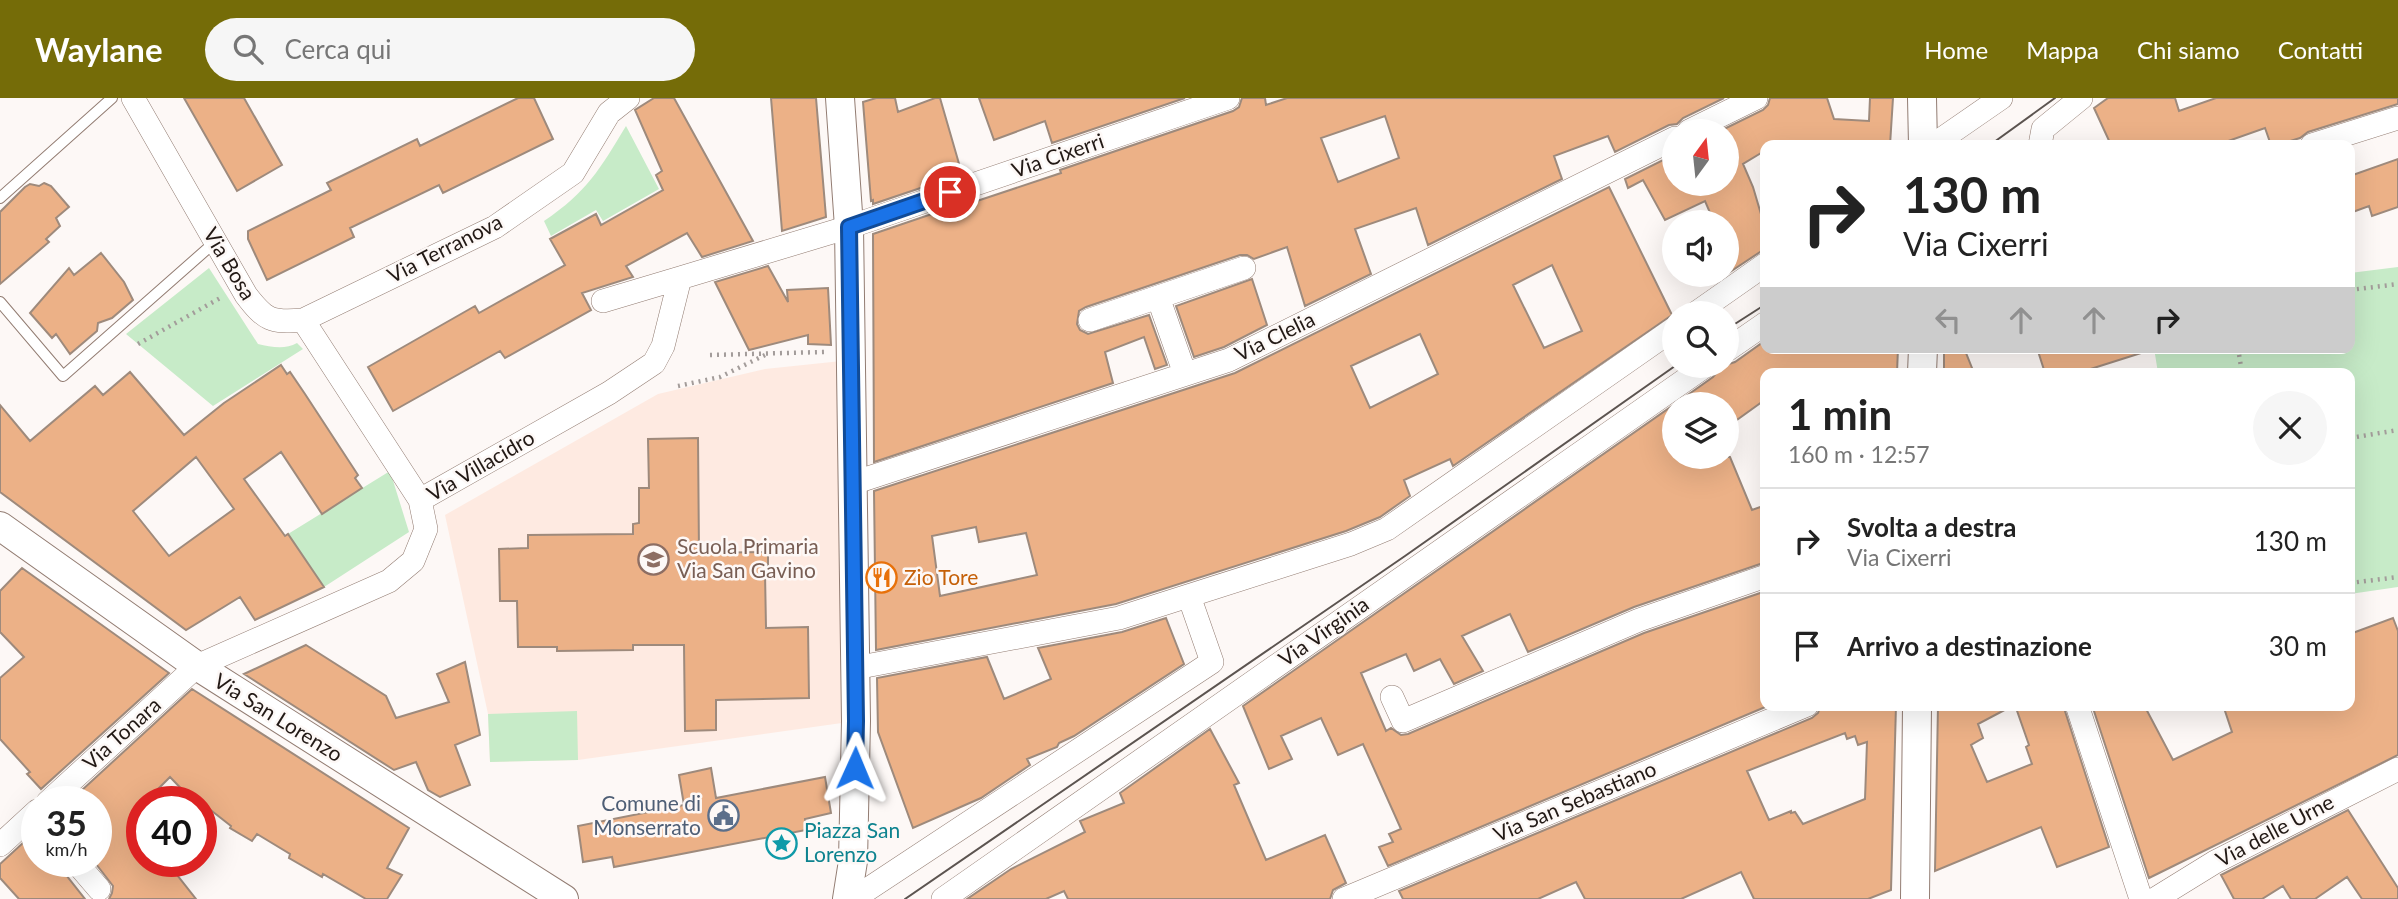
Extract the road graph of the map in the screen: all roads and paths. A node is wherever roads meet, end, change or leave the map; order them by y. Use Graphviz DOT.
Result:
graph roads {
  1 [pos="112,98"];
  2 [pos="133,98"];
  3 [pos="628,98"];
  4 [pos="840,98"];
  5 [pos="1228,98"];
  6 [pos="1756,98"];
  7 [pos="1922,98"];
  8 [pos="2001,98"];
  9 [pos="2081,98"];
  10 [pos="2398,118"];
  11 [pos="1713,119"];
  12 [pos="1923,140"];
  13 [pos="1940,140"];
  14 [pos="2041,140"];
  15 [pos="2328,140"];
  16 [pos="1662,144"];
  17 [pos="0,198"];
  18 [pos="849,227"];
  19 [pos="215,242"];
  20 [pos="1244,268"];
  21 [pos="1760,268"];
  22 [pos="680,278"];
  23 [pos="2398,284"];
  24 [pos="241,286"];
  25 [pos="2355,289"];
  26 [pos="1158,297"];
  27 [pos="603,301"];
  28 [pos="1713,301"];
  29 [pos="0,302"];
  30 [pos="303,320"];
  31 [pos="1090,320"];
  32 [pos="1760,327"];
  33 [pos="1662,337"];
  34 [pos="1739,342"];
  35 [pos="138,344"];
  36 [pos="851,351"];
  37 [pos="767,354"];
  38 [pos="710,355"];
  39 [pos="1185,374"];
  40 [pos="1688,378"];
  41 [pos="678,386"];
  42 [pos="2398,430"];
  43 [pos="2355,437"];
  44 [pos="853,483"];
  45 [pos="420,500"];
  46 [pos="0,526"];
  47 [pos="2398,577"];
  48 [pos="1760,578"];
  49 [pos="2355,582"];
  50 [pos="1189,596"];
  51 [pos="197,666"];
  52 [pos="855,668"];
  53 [pos="1392,697"];
  54 [pos="1793,711"];
  55 [pos="1917,711"];
  56 [pos="2079,711"];
  57 [pos="2398,769"];
  58 [pos="65,786"];
  59 [pos="21,826"];
  60 [pos="0,845"];
  61 [pos="89,877"];
  62 [pos="99,889"];
  63 [pos="564,899"];
  64 [pos="847,899"];
  65 [pos="853,899"];
  66 [pos="943,899"];
  67 [pos="1344,899"];
  68 [pos="1915,899"];
  69 [pos="2141,899"];
  70 [pos="2155,899"];
  1 -- 17 [label="lane"];
  2 -- 19 [label="street, Via Bosa"];
  3 -- 30 [label="street, Via Terranova"];
  4 -- 18 [label="street"];
  5 -- 18 [label="street, Via Cixerri"];
  6 -- 11 [label="street"];
  7 -- 12 [label="street"];
  8 -- 13 [label="street"];
  9 -- 14 [label="street"];
  10 -- 15 [label="street"];
  16 -- 39 [label="street, Via Clelia"];
  18 -- 22 [label="street"];
  18 -- 36 [label="street"];
  19 -- 24 [label="street, Via Bosa"];
  19 -- 29 [label="lane"];
  20 -- 26 [label="street"];
  21 -- 28 [label="street"];
  22 -- 27 [label="street"];
  22 -- 45 [label="street, Via Villacidro"];
  23 -- 25 [label="path"];
  24 -- 30 [label="street, Via Bosa"];
  24 -- 35 [label="path"];
  26 -- 31 [label="street"];
  26 -- 39 [label="street"];
  30 -- 45 [label="street"];
  32 -- 34 [label="street"];
  33 -- 50 [label="street"];
  36 -- 37 [label="path"];
  36 -- 44 [label="street"];
  37 -- 38 [label="path"];
  37 -- 41 [label="path"];
  39 -- 44 [label="street, Via Clelia"];
  40 -- 66 [label="street, Via Virginia"];
  42 -- 43 [label="path"];
  44 -- 52 [label="street"];
  45 -- 51 [label="street, Via Villacidro"];
  46 -- 51 [label="street, Via San Lorenzo"];
  47 -- 49 [label="path"];
  48 -- 53 [label="street"];
  50 -- 52 [label="street"];
  50 -- 65 [label="street"];
  51 -- 58 [label="street, Via Tonara"];
  51 -- 63 [label="street, Via San Lorenzo"];
  52 -- 64 [label="street"];
  54 -- 67 [label="street, Via San Sebastiano"];
  55 -- 68 [label="street"];
  56 -- 69 [label="street"];
  57 -- 70 [label="street, Via delle Urne"];
  59 -- 60 [label="street, Via Tonara"];
  61 -- 62 [label="street"];
}
